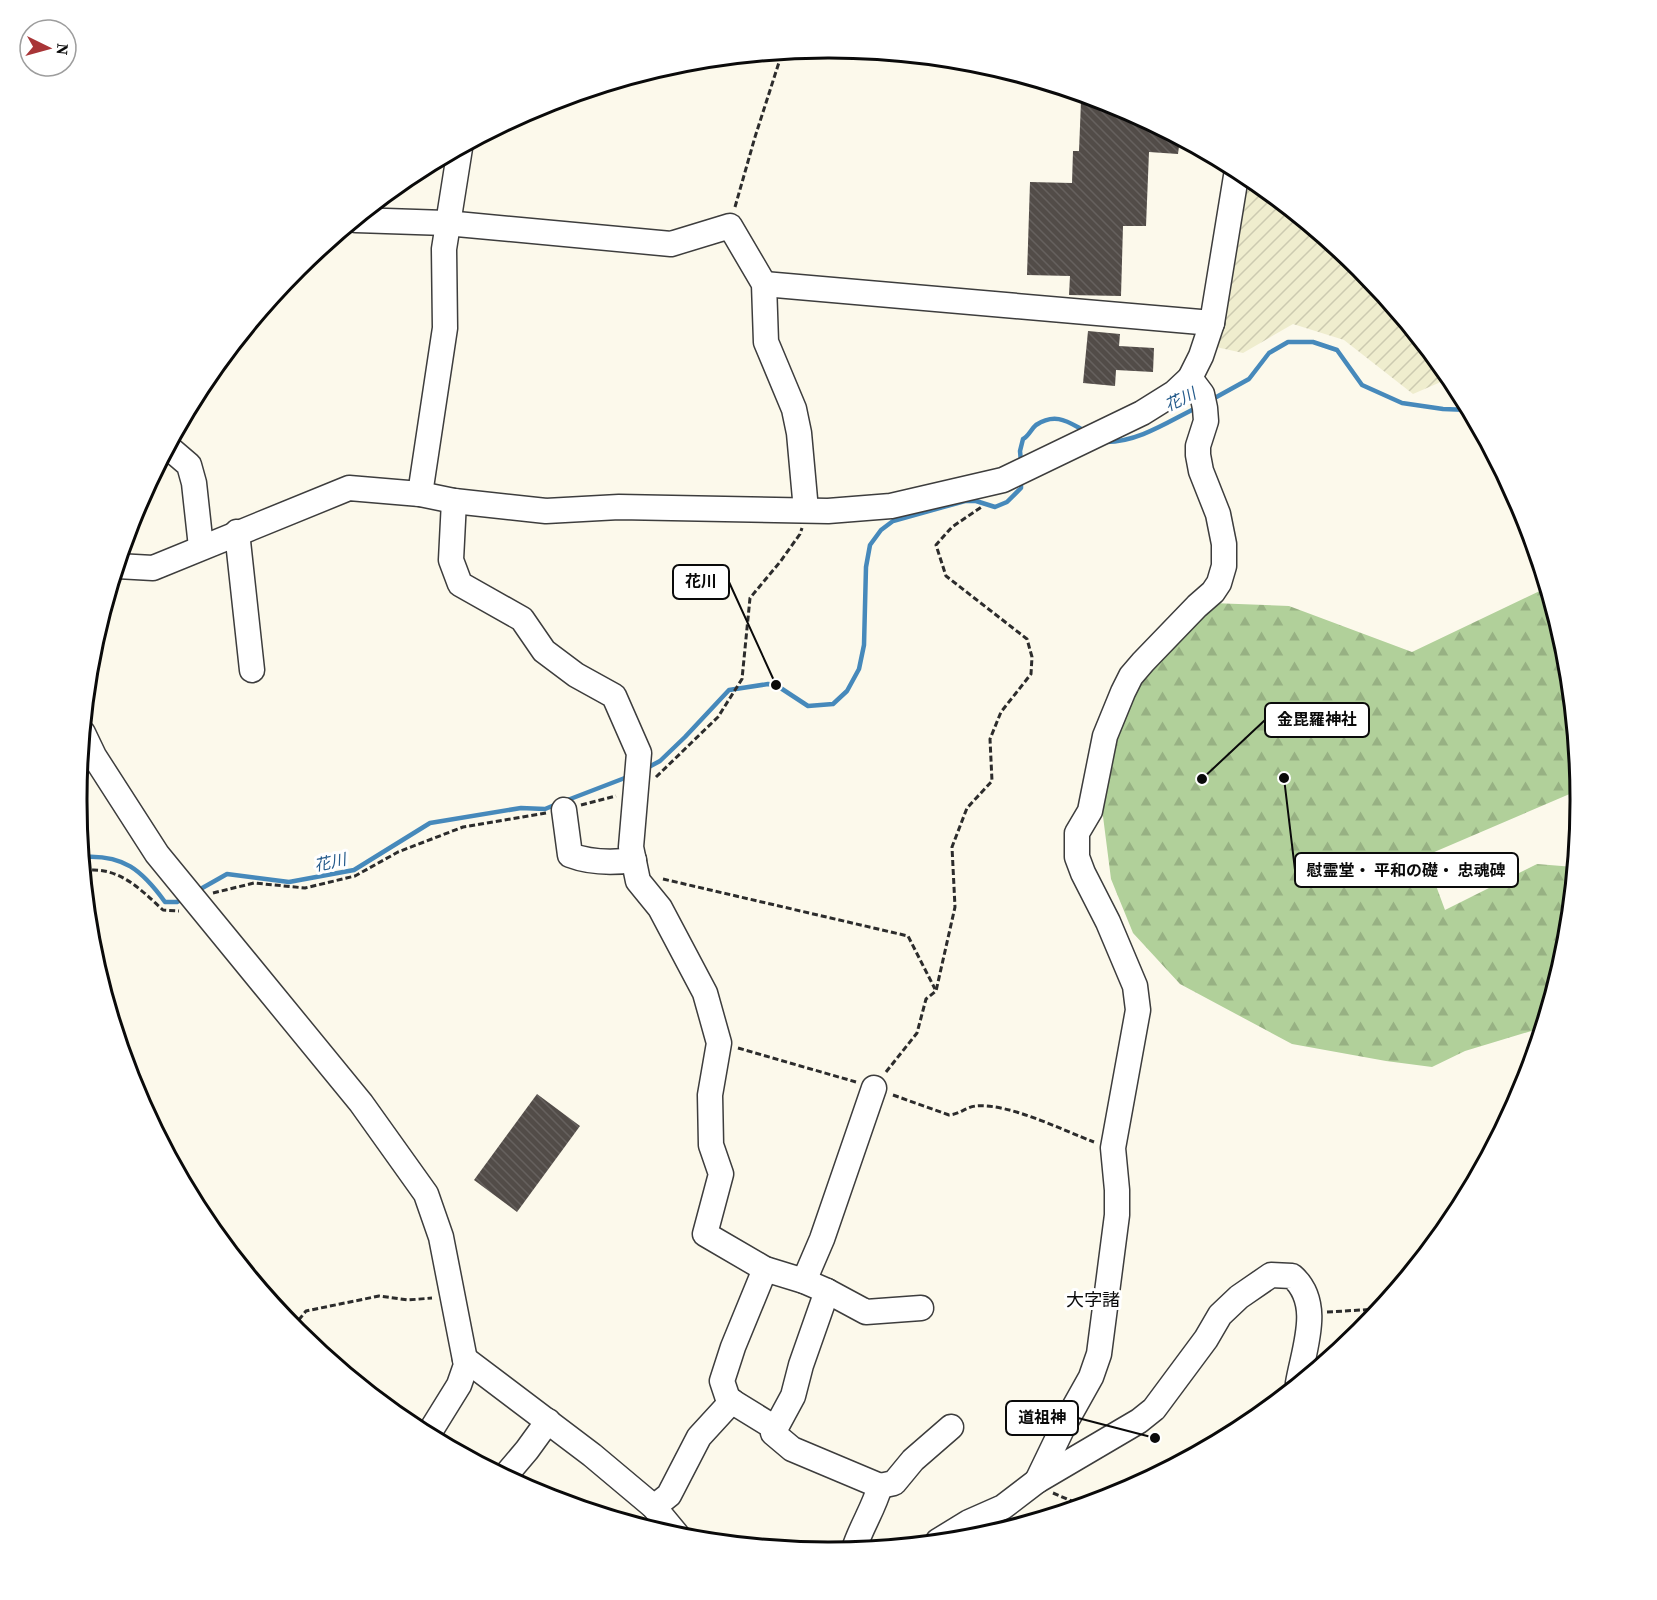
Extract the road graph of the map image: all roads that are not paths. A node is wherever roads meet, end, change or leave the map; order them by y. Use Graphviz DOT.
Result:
graph roads {
  1 [pos="458,158"];
  2 [pos="1235,180"];
  3 [pos="367,220"];
  4 [pos="446,223"];
  5 [pos="764,284"];
  6 [pos="1212,322"];
  7 [pos="1190,378"];
  8 [pos="174,452"];
  9 [pos="420,494"];
  10 [pos="454,501"];
  11 [pos="806,510"];
  12 [pos="237,532"];
  13 [pos="201,547"];
  14 [pos="125,566"];
  15 [pos="252,670"];
  16 [pos="89,746"];
  17 [pos="564,810"];
  18 [pos="635,867"];
  19 [pos="874,1088"];
  20 [pos="765,1269"];
  21 [pos="804,1281"];
  22 [pos="827,1291"];
  23 [pos="921,1308"];
  24 [pos="465,1359"];
  25 [pos="1300,1371"];
  26 [pos="732,1401"];
  27 [pos="548,1421"];
  28 [pos="433,1427"];
  29 [pos="951,1427"];
  30 [pos="775,1428"];
  31 [pos="511,1469"];
  32 [pos="1037,1481"];
  33 [pos="880,1486"];
  34 [pos="654,1507"];
  35 [pos="667,1523"];
  36 [pos="956,1530"];
  37 [pos="857,1541"];
  1 -- 4 [label="street"];
  2 -- 6 [label="street"];
  3 -- 4 [label="street"];
  4 -- 5 [label="street"];
  4 -- 9 [label="street"];
  5 -- 6 [label="street"];
  5 -- 11 [label="street"];
  6 -- 7 [label="street"];
  7 -- 11 [label="street"];
  7 -- 32 [label="street"];
  8 -- 13 [label="street"];
  9 -- 10 [label="street"];
  9 -- 12 [label="street"];
  10 -- 11 [label="street"];
  10 -- 18 [label="street"];
  12 -- 13 [label="street"];
  12 -- 15 [label="street"];
  13 -- 14 [label="street"];
  16 -- 24 [label="street"];
  17 -- 18 [label="street"];
  18 -- 20 [label="street"];
  19 -- 21 [label="street"];
  20 -- 21 [label="street"];
  20 -- 26 [label="street"];
  21 -- 22 [label="street"];
  22 -- 23 [label="street"];
  22 -- 30 [label="street"];
  24 -- 27 [label="street"];
  24 -- 28 [label="street"];
  25 -- 32 [label="street"];
  26 -- 30 [label="street"];
  26 -- 34 [label="street"];
  27 -- 31 [label="street"];
  27 -- 34 [label="street"];
  29 -- 33 [label="street"];
  30 -- 33 [label="street"];
  32 -- 36 [label="street"];
  33 -- 37 [label="street"];
  34 -- 35 [label="street"];
}
